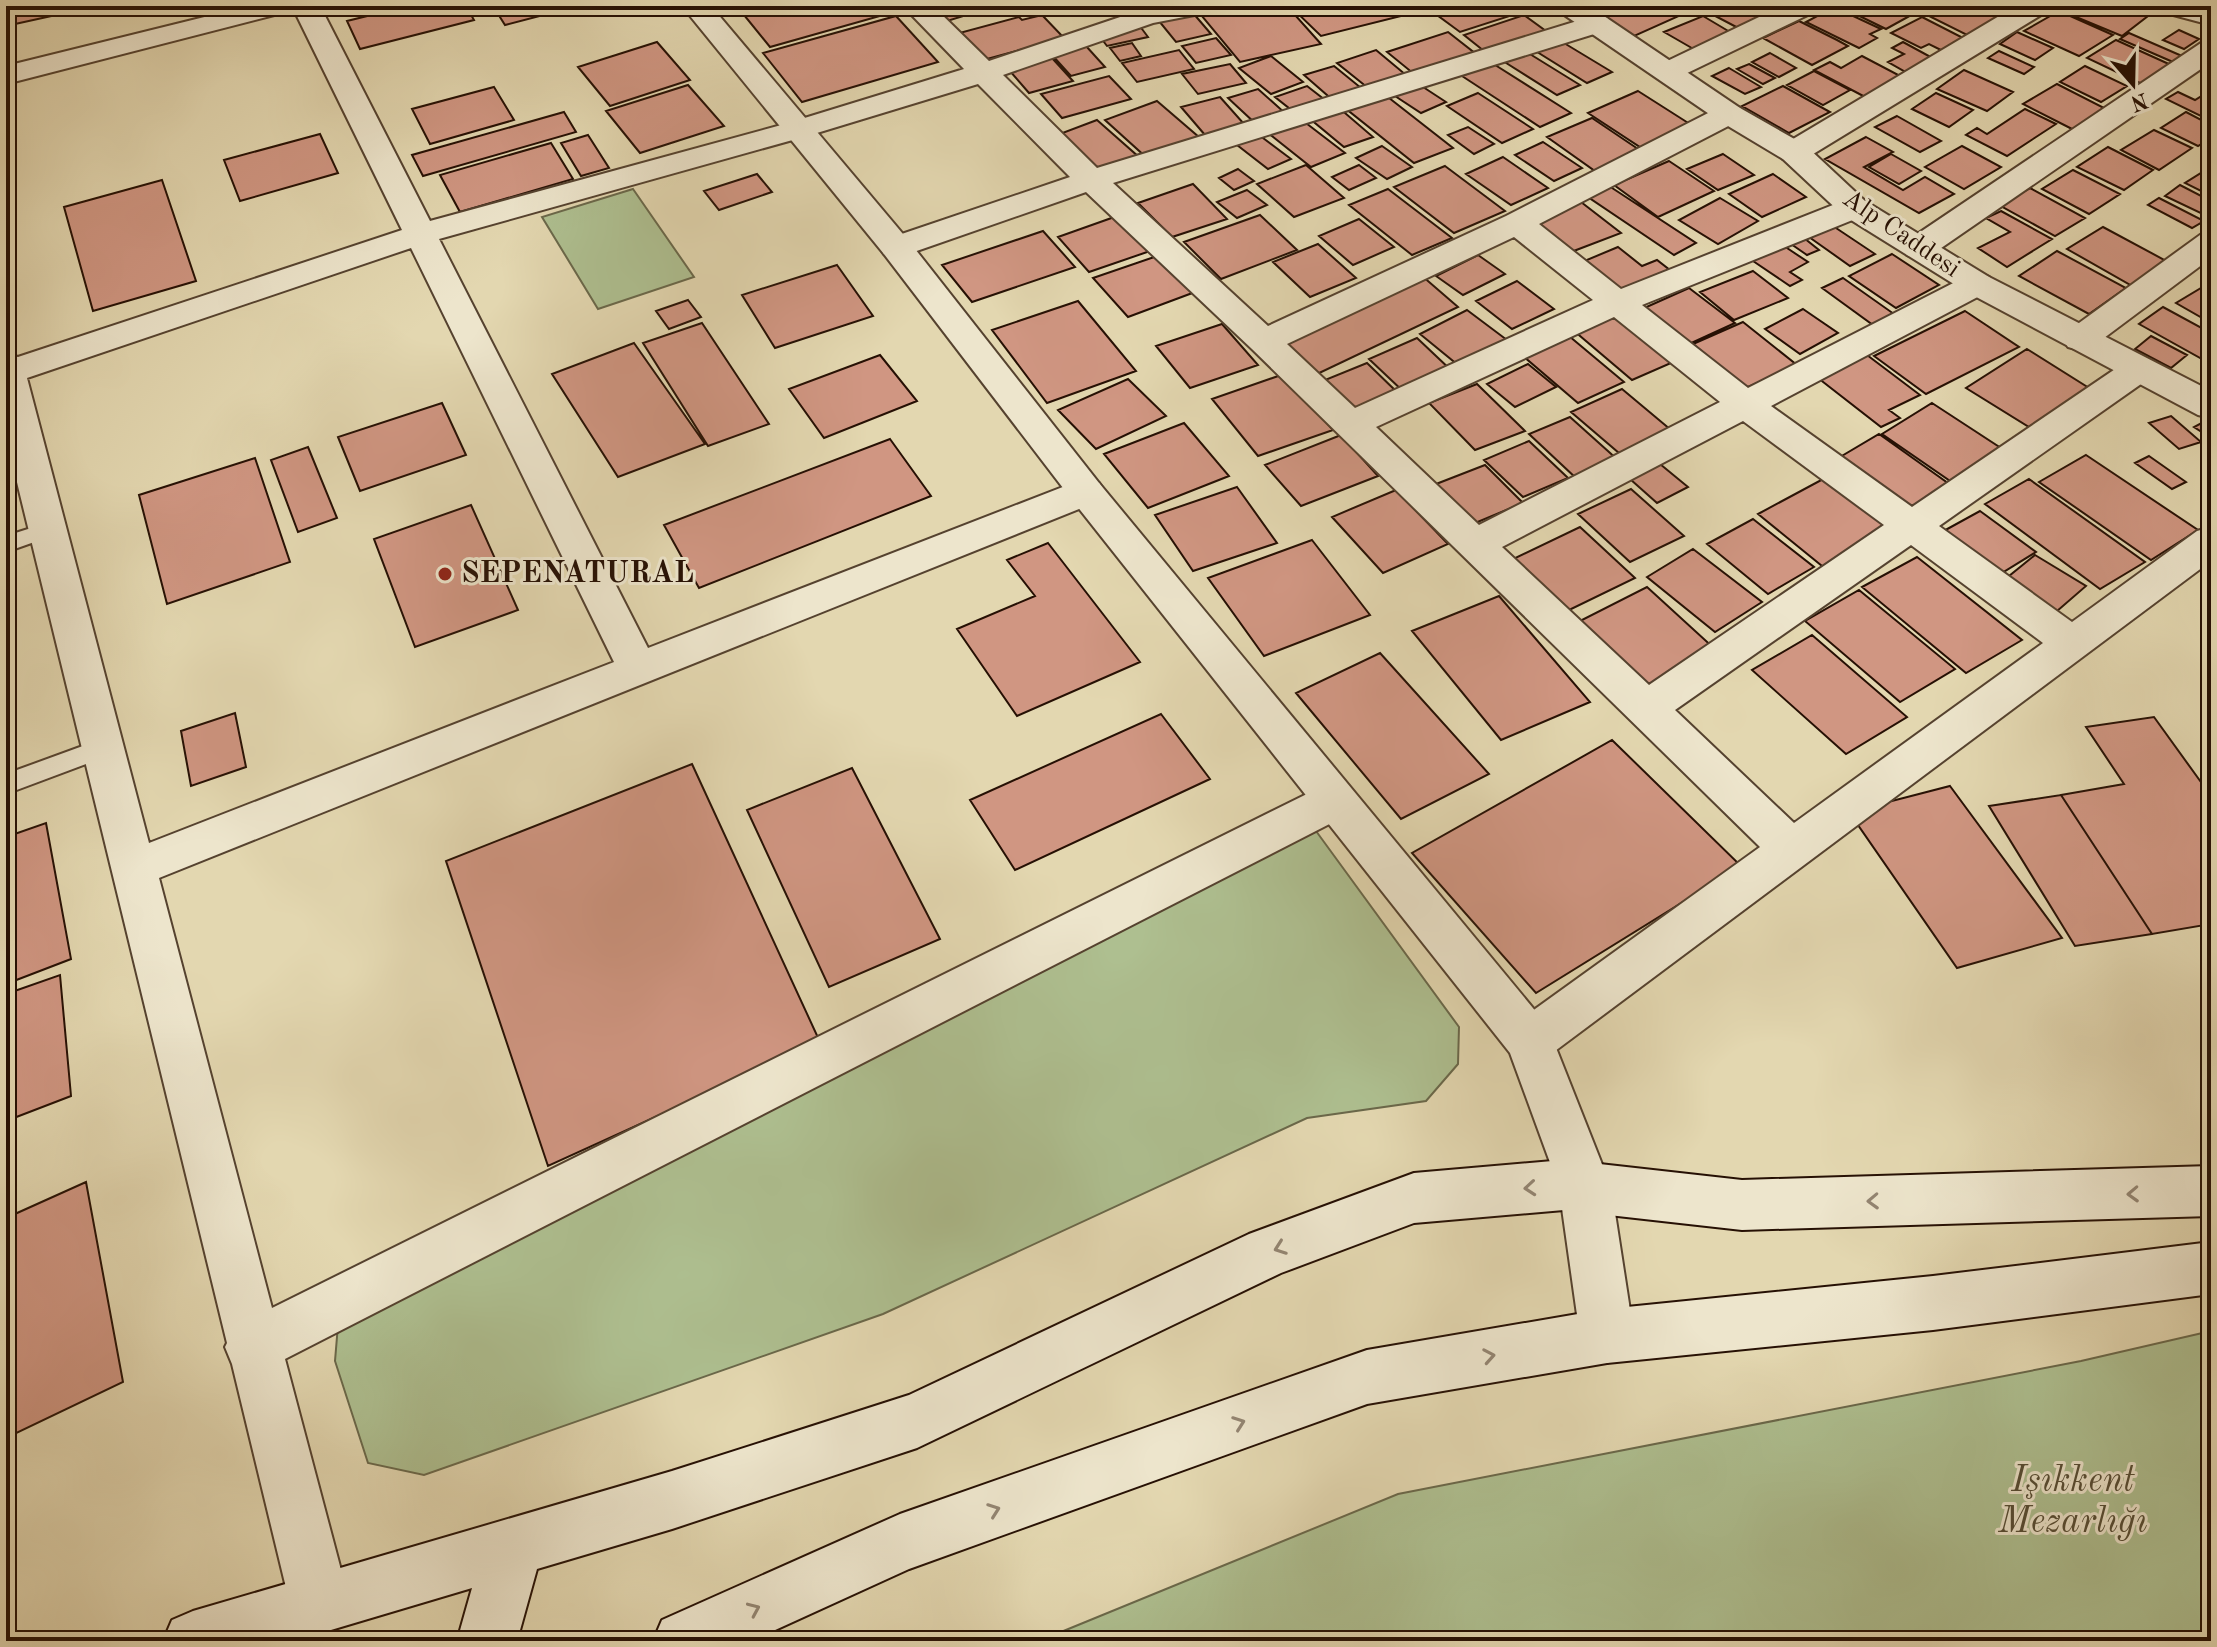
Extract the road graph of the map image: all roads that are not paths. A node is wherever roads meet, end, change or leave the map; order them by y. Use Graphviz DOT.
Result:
graph roads {
  1 [pos="283,6"];
  2 [pos="306,6"];
  3 [pos="696,6"];
  4 [pos="917,6"];
  5 [pos="1200,6"];
  6 [pos="1804,6"];
  7 [pos="2036,6"];
  8 [pos="2172,6"];
  9 [pos="1141,11"];
  10 [pos="1579,11"];
  11 [pos="2211,17"];
  12 [pos="2211,49"];
  13 [pos="1669,71"];
  14 [pos="985,72"];
  15 [pos="6,75"];
  16 [pos="1729,114"];
  17 [pos="796,130"];
  18 [pos="1794,152"];
  19 [pos="1091,180"];
  20 [pos="1854,208"];
  21 [pos="1517,223"];
  22 [pos="421,234"];
  23 [pos="2211,242"];
  24 [pos="896,247"];
  25 [pos="1919,248"];
  26 [pos="1977,284"];
  27 [pos="1618,302"];
  28 [pos="2080,339"];
  29 [pos="1264,341"];
  30 [pos="2139,369"];
  31 [pos="7,370"];
  32 [pos="1746,405"];
  33 [pos="2211,406"];
  34 [pos="1351,424"];
  35 [pos="1086,492"];
  36 [pos="1911,526"];
  37 [pos="27,537"];
  38 [pos="2211,541"];
  39 [pos="1474,545"];
  40 [pos="2071,642"];
  41 [pos="638,669"];
  42 [pos="1646,709"];
  43 [pos="102,748"];
  44 [pos="6,784"];
  45 [pos="1334,801"];
  46 [pos="1791,848"];
  47 [pos="132,869"];
  48 [pos="1530,1041"];
  49 [pos="1585,1187"];
  50 [pos="2211,1191"];
  51 [pos="2211,1268"];
  52 [pos="1607,1336"];
  53 [pos="252,1347"];
  54 [pos="514,1546"];
  55 [pos="320,1604"];
  56 [pos="193,1641"];
  57 [pos="487,1641"];
  58 [pos="683,1641"];
  1 -- 15 [label="street"];
  2 -- 22 [label="street"];
  3 -- 17 [label="street"];
  4 -- 14 [label="street"];
  5 -- 9 [label="street"];
  6 -- 13 [label="street"];
  7 -- 18 [label="street"];
  8 -- 11 [label="street"];
  9 -- 14 [label="street"];
  10 -- 13 [label="street, Alp Caddesi"];
  10 -- 19 [label="street"];
  12 -- 25 [label="street"];
  13 -- 16 [label="street, Alp Caddesi"];
  14 -- 17 [label="street"];
  14 -- 19 [label="street"];
  16 -- 18 [label="street, Alp Caddesi"];
  16 -- 21 [label="street"];
  17 -- 22 [label="street"];
  17 -- 24 [label="street"];
  18 -- 20 [label="street, Alp Caddesi"];
  19 -- 24 [label="street"];
  19 -- 29 [label="street"];
  20 -- 25 [label="street, Alp Caddesi"];
  20 -- 27 [label="street"];
  21 -- 27 [label="street"];
  21 -- 29 [label="street"];
  22 -- 31 [label="street"];
  22 -- 41 [label="street"];
  23 -- 28 [label="street"];
  24 -- 35 [label="street"];
  25 -- 26 [label="street, Alp Caddesi"];
  26 -- 28 [label="street, Alp Caddesi"];
  26 -- 32 [label="street"];
  27 -- 32 [label="street"];
  27 -- 34 [label="street"];
  28 -- 30 [label="street, Alp Caddesi"];
  29 -- 34 [label="street"];
  30 -- 33 [label="street, Alp Caddesi"];
  30 -- 36 [label="street"];
  31 -- 37 [label="street"];
  32 -- 36 [label="street"];
  32 -- 39 [label="street"];
  34 -- 39 [label="street"];
  35 -- 41 [label="street"];
  35 -- 45 [label="street"];
  36 -- 40 [label="street"];
  36 -- 42 [label="street"];
  37 -- 43 [label="street"];
  38 -- 40 [label="street"];
  39 -- 42 [label="street"];
  40 -- 46 [label="street"];
  41 -- 47 [label="street"];
  42 -- 46 [label="street"];
  43 -- 44 [label="lane"];
  43 -- 47 [label="street"];
  45 -- 48 [label="street"];
  45 -- 53 [label="street"];
  46 -- 48 [label="street"];
  47 -- 53 [label="street"];
  48 -- 49 [label="street"];
  50 -- 49 [label="street, one-way"];
  49 -- 52 [label="street"];
  49 -- 54 [label="street, one-way"];
  51 -- 52 [label="street"];
  58 -- 52 [label="street, one-way"];
  53 -- 55 [label="street"];
  54 -- 55 [label="street"];
  54 -- 57 [label="street"];
  55 -- 56 [label="street"];
}
